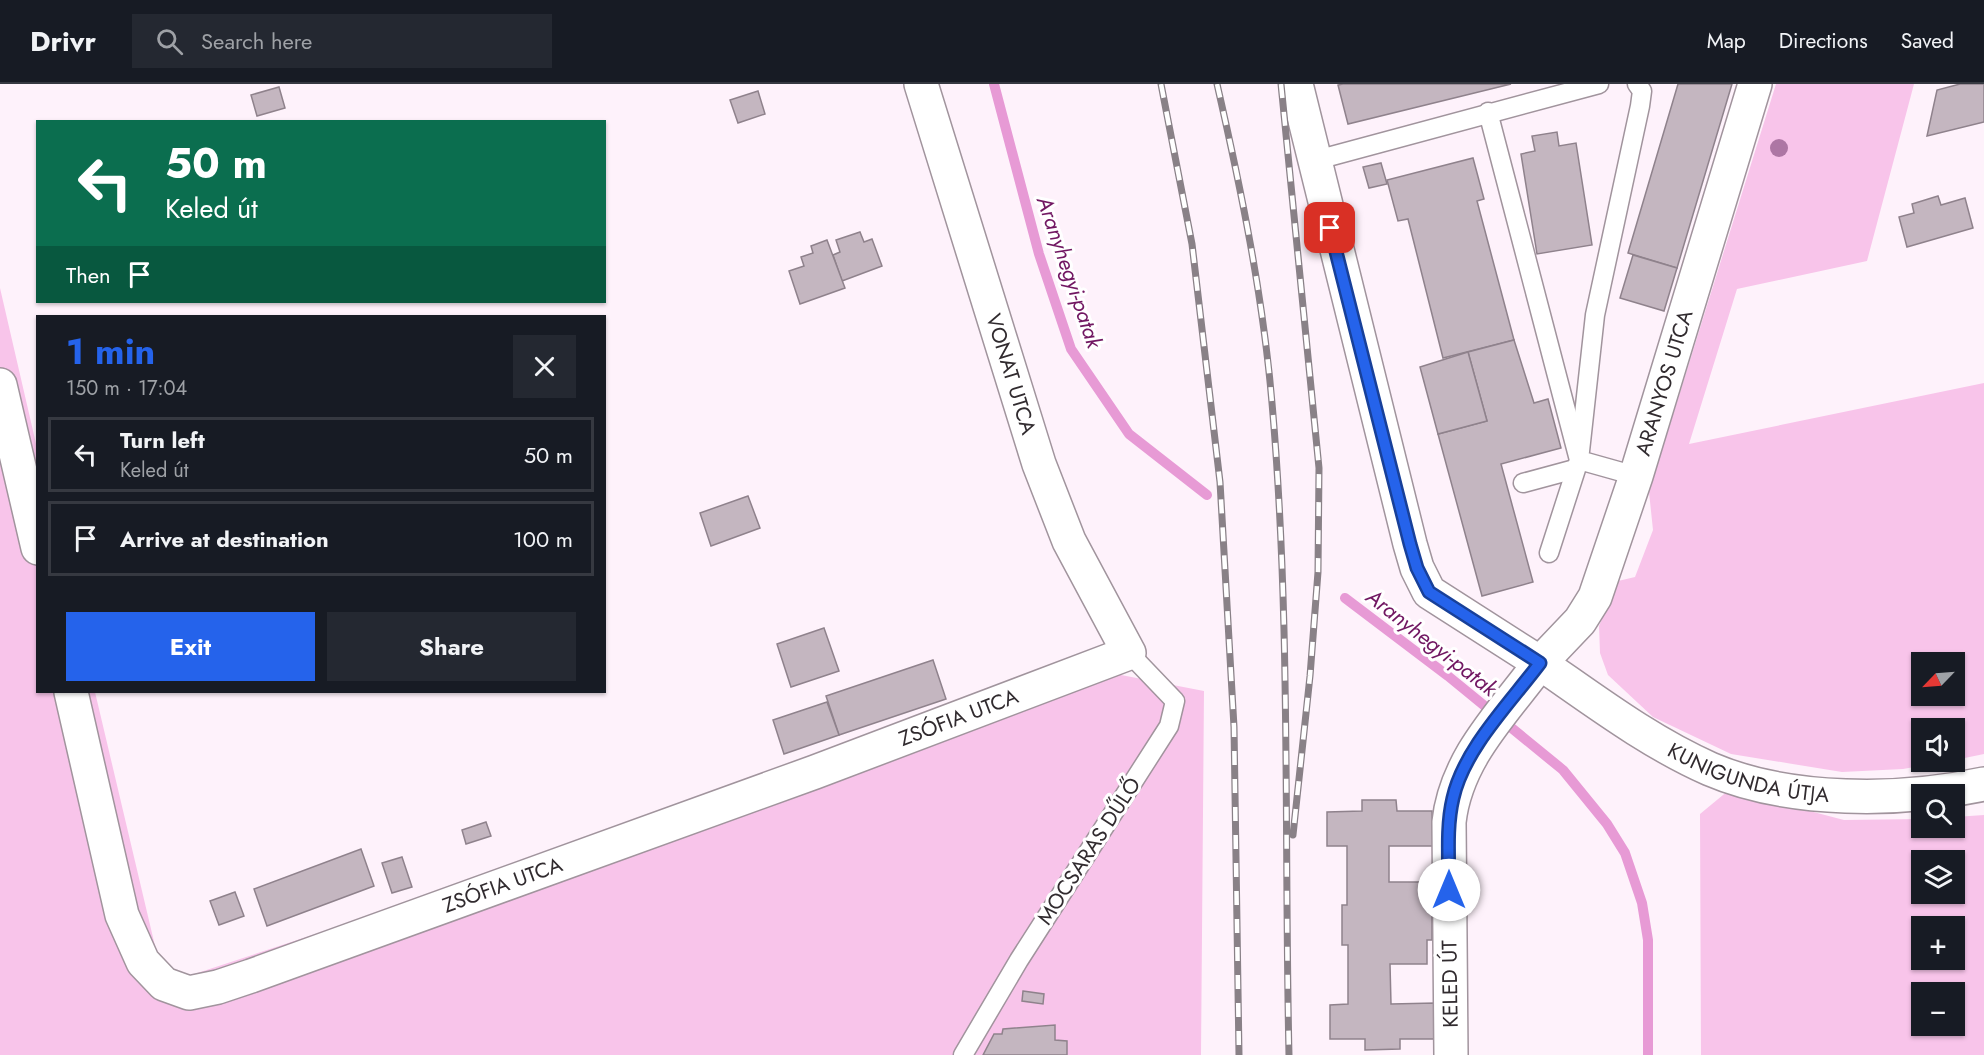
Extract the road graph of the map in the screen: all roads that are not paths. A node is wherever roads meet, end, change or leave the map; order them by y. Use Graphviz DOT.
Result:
graph roads {
  1 [pos="921,84"];
  2 [pos="1296,84"];
  3 [pos="1599,84"];
  4 [pos="1637,84"];
  5 [pos="1755,84"];
  6 [pos="1488,112"];
  7 [pos="1313,161"];
  8 [pos="0,385"];
  9 [pos="1577,464"];
  10 [pos="1636,476"];
  11 [pos="1523,483"];
  12 [pos="36,539"];
  13 [pos="1549,553"];
  14 [pos="1129,653"];
  15 [pos="1540,663"];
  16 [pos="70,693"];
  17 [pos="1984,784"];
  18 [pos="963,1055"];
  19 [pos="1451,1055"];
  1 -- 14 [label="street, VONAT UTCA"];
  2 -- 7 [label="street"];
  3 -- 6 [label="lane"];
  4 -- 9 [label="lane"];
  5 -- 10 [label="street, ARANYOS UTCA"];
  6 -- 7 [label="lane"];
  6 -- 9 [label="lane"];
  7 -- 15 [label="street"];
  8 -- 12 [label="street"];
  9 -- 10 [label="lane"];
  9 -- 11 [label="lane"];
  9 -- 13 [label="lane"];
  10 -- 15 [label="street, ARANYOS UTCA"];
  14 -- 16 [label="street, ZSÓFIA UTCA"];
  14 -- 18 [label="lane, MOCSARAS DŰLŐ"];
  15 -- 17 [label="street, KUNIGUNDA ÚTJA"];
  15 -- 19 [label="street, KELED ÚT"];
}
